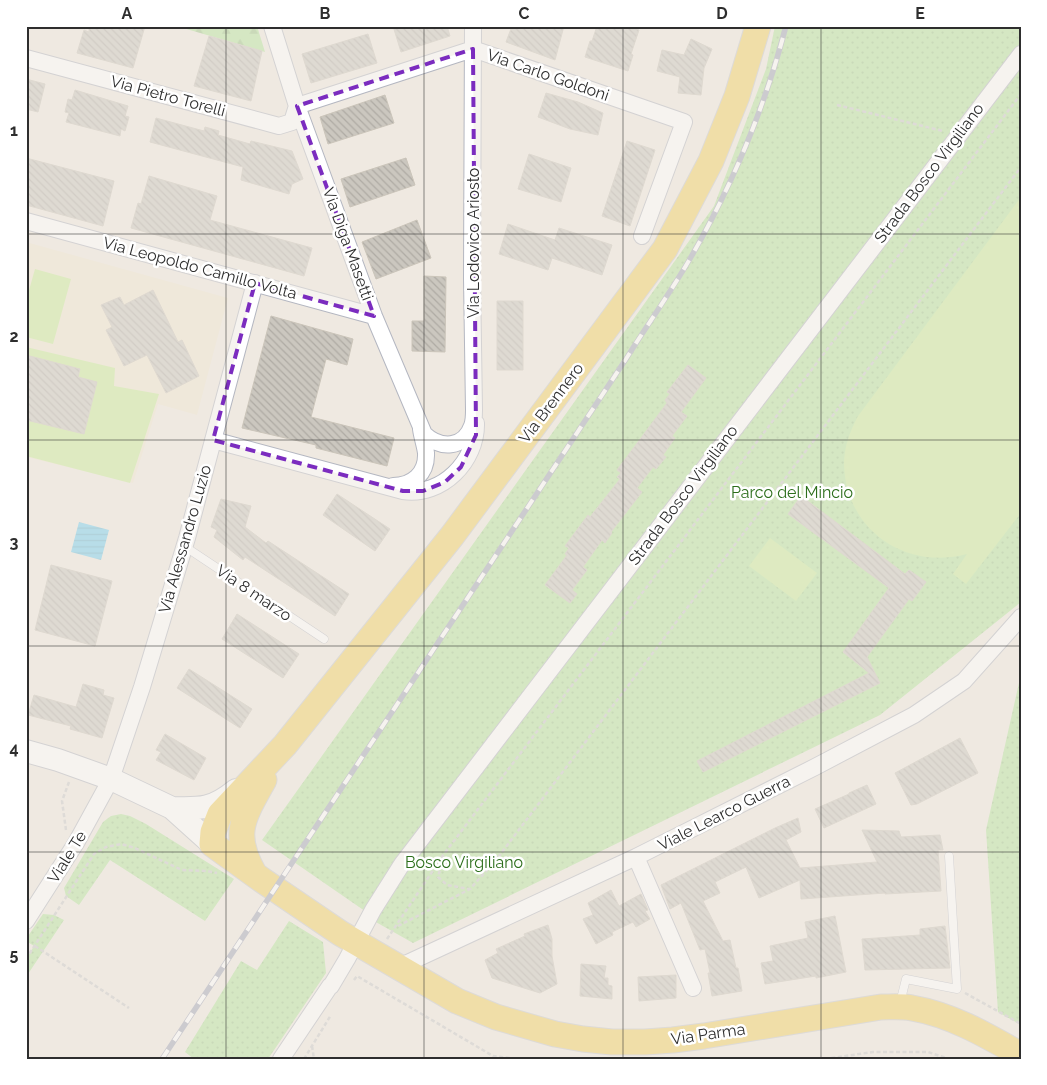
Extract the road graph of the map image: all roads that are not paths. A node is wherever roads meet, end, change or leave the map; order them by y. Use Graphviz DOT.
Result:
graph roads {
  1 [pos="272,26"];
  2 [pos="473,26"];
  3 [pos="758,26"];
  4 [pos="473,49"];
  5 [pos="1021,54"];
  6 [pos="26,58"];
  7 [pos="297,106"];
  8 [pos="26,221"];
  9 [pos="642,236"];
  10 [pos="255,284"];
  11 [pos="374,316"];
  12 [pos="474,410"];
  13 [pos="420,426"];
  14 [pos="213,440"];
  15 [pos="447,445"];
  16 [pos="378,484"];
  17 [pos="184,546"];
  18 [pos="1021,617"];
  19 [pos="324,639"];
  20 [pos="285,745"];
  21 [pos="26,751"];
  22 [pos="26,766"];
  23 [pos="108,785"];
  24 [pos="172,808"];
  25 [pos="243,820"];
  26 [pos="212,844"];
  27 [pos="949,856"];
  28 [pos="636,857"];
  29 [pos="256,877"];
  30 [pos="26,921"];
  31 [pos="355,943"];
  32 [pos="399,967"];
  33 [pos="693,988"];
  34 [pos="899,1007"];
  35 [pos="1021,1055"];
  36 [pos="281,1059"];
  1 -- 7 [label="street, Via Diga Masetti"];
  2 -- 4 [label="street, Via Lodovico Ariosto"];
  3 -- 20 [label="main road, Via Brennero"];
  4 -- 7 [label="street, Via Carlo Goldoni"];
  4 -- 9 [label="street, Via Carlo Goldoni"];
  4 -- 12 [label="street, Via Lodovico Ariosto"];
  5 -- 31 [label="street, Strada Bosco Virgiliano"];
  6 -- 7 [label="street, Via Pietro Torelli"];
  7 -- 11 [label="street, Via Diga Masetti"];
  8 -- 10 [label="street, Via Leopoldo Camillo Volta"];
  10 -- 11 [label="street, Via Leopoldo Camillo Volta"];
  10 -- 14 [label="street, Via Alessandro Luzio"];
  11 -- 13 [label="street, Via Diga Masetti"];
  12 -- 15 [label="street, Via Lodovico Ariosto"];
  12 -- 16 [label="street"];
  13 -- 15 [label="street, Via Diga Masetti"];
  13 -- 16 [label="street"];
  14 -- 16 [label="street"];
  14 -- 17 [label="street, Via Alessandro Luzio"];
  17 -- 19 [label="lane, Via 8 marzo"];
  17 -- 23 [label="street, Via Alessandro Luzio"];
  18 -- 28 [label="street, Viale Learco Guerra"];
  20 -- 24 [label="main road, Via Brennero"];
  20 -- 25 [label="main road, Via Brennero"];
  20 -- 26 [label="main road, Via Brennero"];
  21 -- 23 [label="main road"];
  22 -- 23 [label="main road"];
  23 -- 24 [label="main road"];
  23 -- 26 [label="main road"];
  23 -- 30 [label="street, Viale Te"];
  24 -- 26 [label="main road"];
  25 -- 26 [label="main road, Via Brennero"];
  25 -- 29 [label="main road, Via Brennero"];
  26 -- 29 [label="main road, Via Parma"];
  27 -- 34 [label="lane"];
  28 -- 32 [label="street, Viale Learco Guerra"];
  28 -- 33 [label="street"];
  29 -- 31 [label="main road, Via Parma"];
  31 -- 32 [label="main road, Via Parma"];
  31 -- 36 [label="street, Strada Bosco Virgiliano"];
  32 -- 34 [label="main road, Via Parma"];
  34 -- 35 [label="main road, Via Parma"];
}
